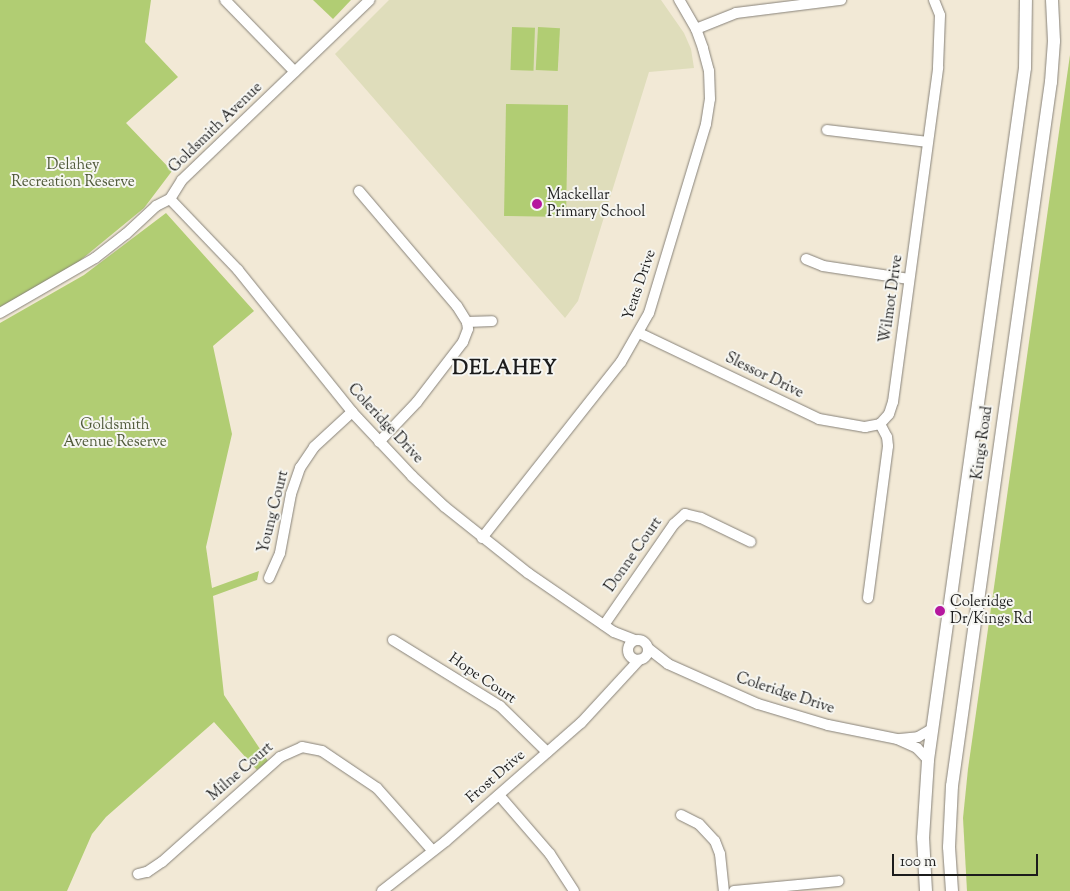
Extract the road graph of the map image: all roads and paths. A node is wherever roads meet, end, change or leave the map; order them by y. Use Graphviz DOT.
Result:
graph roads {
  1 [pos="225,0"];
  2 [pos="370,0"];
  3 [pos="679,0"];
  4 [pos="841,0"];
  5 [pos="934,0"];
  6 [pos="1026,0"];
  7 [pos="1052,0"];
  8 [pos="696,29"];
  9 [pos="296,72"];
  10 [pos="827,130"];
  11 [pos="927,142"];
  12 [pos="359,191"];
  13 [pos="170,199"];
  14 [pos="806,259"];
  15 [pos="909,279"];
  16 [pos="0,313"];
  17 [pos="492,321"];
  18 [pos="467,322"];
  19 [pos="639,333"];
  20 [pos="352,412"];
  21 [pos="880,424"];
  22 [pos="379,442"];
  23 [pos="482,538"];
  24 [pos="751,542"];
  25 [pos="269,578"];
  26 [pos="868,598"];
  27 [pos="604,625"];
  28 [pos="393,640"];
  29 [pos="649,649"];
  30 [pos="635,653"];
  31 [pos="668,664"];
  32 [pos="932,729"];
  33 [pos="897,739"];
  34 [pos="547,752"];
  35 [pos="928,760"];
  36 [pos="499,795"];
  37 [pos="681,815"];
  38 [pos="433,851"];
  39 [pos="138,874"];
  40 [pos="839,881"];
  41 [pos="382,891"];
  42 [pos="574,891"];
  43 [pos="724,891"];
  44 [pos="734,891"];
  45 [pos="926,891"];
  46 [pos="952,891"];
  1 -- 9 [label="street"];
  2 -- 9 [label="street, Goldsmith Avenue"];
  3 -- 8 [label="street, Yeats Drive"];
  4 -- 8 [label="street"];
  5 -- 11 [label="street, Wilmot Drive"];
  6 -- 32 [label="main road, Kings Road"];
  7 -- 46 [label="main road, Kings Road"];
  8 -- 19 [label="street, Yeats Drive"];
  9 -- 13 [label="street, Goldsmith Avenue"];
  10 -- 11 [label="street"];
  11 -- 15 [label="street, Wilmot Drive"];
  12 -- 18 [label="street"];
  13 -- 16 [label="street, Goldsmith Avenue"];
  13 -- 20 [label="street, Coleridge Drive"];
  14 -- 15 [label="street"];
  15 -- 21 [label="street, Wilmot Drive"];
  17 -- 18 [label="street"];
  18 -- 22 [label="street"];
  19 -- 21 [label="street, Slessor Drive"];
  19 -- 23 [label="street, Yeats Drive"];
  20 -- 22 [label="street, Coleridge Drive"];
  20 -- 25 [label="street, Young Court"];
  21 -- 26 [label="street"];
  22 -- 23 [label="street, Coleridge Drive"];
  23 -- 27 [label="street, Coleridge Drive"];
  24 -- 27 [label="street, Donne Court"];
  27 -- 30 [label="street, Coleridge Drive"];
  28 -- 34 [label="street, Hope Court"];
  29 -- 30 [label="street, Frost Drive"];
  29 -- 30 [label="street, Coleridge Drive"];
  29 -- 31 [label="street, Coleridge Drive"];
  30 -- 31 [label="street, Coleridge Drive"];
  30 -- 34 [label="street, Frost Drive"];
  31 -- 33 [label="street, Coleridge Drive"];
  32 -- 33 [label="street, Coleridge Drive"];
  32 -- 35 [label="main road, Kings Road"];
  33 -- 35 [label="street, Coleridge Drive"];
  34 -- 36 [label="street, Frost Drive"];
  35 -- 45 [label="main road, Kings Road"];
  36 -- 38 [label="street, Frost Drive"];
  36 -- 42 [label="street"];
  37 -- 43 [label="street"];
  38 -- 39 [label="street, Milne Court"];
  38 -- 41 [label="street, Frost Drive"];
  40 -- 44 [label="street"];
}
